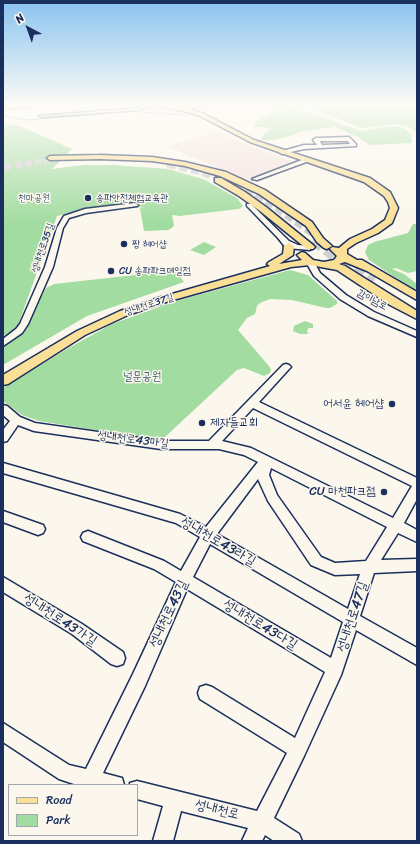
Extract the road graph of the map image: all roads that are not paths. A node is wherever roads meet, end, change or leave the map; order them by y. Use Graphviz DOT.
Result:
graph roads {
  1 [pos="261,144"];
  2 [pos="353,144"];
  3 [pos="320,146"];
  4 [pos="282,152"];
  5 [pos="50,160"];
  6 [pos="307,160"];
  7 [pos="169,163"];
  8 [pos="255,179"];
  9 [pos="250,204"];
  10 [pos="135,205"];
  11 [pos="308,224"];
  12 [pos="287,228"];
  13 [pos="375,231"];
  14 [pos="315,232"];
  15 [pos="353,241"];
  16 [pos="288,245"];
  17 [pos="328,246"];
  18 [pos="307,254"];
  19 [pos="342,255"];
  20 [pos="328,265"];
  21 [pos="268,267"];
  22 [pos="280,267"];
  23 [pos="367,268"];
  24 [pos="320,275"];
  25 [pos="351,275"];
  26 [pos="372,280"];
  27 [pos="202,287"];
  28 [pos="416,297"];
  29 [pos="417,310"];
  30 [pos="417,316"];
  31 [pos="417,334"];
  32 [pos="3,342"];
  33 [pos="286,367"];
  34 [pos="3,374"];
  35 [pos="3,381"];
  36 [pos="252,403"];
  37 [pos="3,409"];
  38 [pos="16,420"];
  39 [pos="3,438"];
  40 [pos="211,446"];
  41 [pos="266,460"];
  42 [pos="3,468"];
  43 [pos="417,482"];
  44 [pos="417,488"];
  45 [pos="3,516"];
  46 [pos="396,525"];
  47 [pos="38,529"];
  48 [pos="208,535"];
  49 [pos="417,536"];
  50 [pos="88,537"];
  51 [pos="417,565"];
  52 [pos="368,568"];
  53 [pos="184,580"];
  54 [pos="3,584"];
  55 [pos="352,620"];
  56 [pos="417,657"];
  57 [pos="117,658"];
  58 [pos="335,669"];
  59 [pos="206,693"];
  60 [pos="3,732"];
  61 [pos="298,750"];
  62 [pos="91,779"];
  63 [pos="111,784"];
  64 [pos="138,790"];
  65 [pos="174,799"];
  66 [pos="263,822"];
  67 [pos="163,841"];
  68 [pos="252,841"];
  69 [pos="292,841"];
  1 -- 4 [label="main road"];
  2 -- 3 [label="street"];
  3 -- 4 [label="street"];
  4 -- 6 [label="main road"];
  5 -- 7 [label="main road"];
  6 -- 8 [label="street"];
  6 -- 13 [label="main road"];
  7 -- 11 [label="main road"];
  7 -- 12 [label="main road"];
  9 -- 16 [label="street"];
  10 -- 32 [label="street, 성내천로35길"];
  11 -- 12 [label="main road"];
  11 -- 14 [label="main road"];
  12 -- 18 [label="main road"];
  13 -- 14 [label="main road"];
  13 -- 15 [label="main road"];
  13 -- 23 [label="main road"];
  14 -- 17 [label="main road"];
  15 -- 17 [label="main road"];
  15 -- 19 [label="main road"];
  16 -- 18 [label="main road"];
  16 -- 21 [label="main road"];
  17 -- 18 [label="main road"];
  17 -- 19 [label="main road"];
  18 -- 20 [label="main road"];
  18 -- 21 [label="main road, 성내천로37길"];
  18 -- 22 [label="main road, 성내천로37길"];
  18 -- 24 [label="street, 감이남로"];
  19 -- 20 [label="main road"];
  19 -- 23 [label="main road"];
  20 -- 24 [label="main road"];
  20 -- 25 [label="main road"];
  21 -- 27 [label="main road, 성내천로37길"];
  22 -- 24 [label="main road"];
  22 -- 27 [label="main road, 성내천로37길"];
  23 -- 26 [label="main road"];
  24 -- 25 [label="main road"];
  24 -- 31 [label="street, 감이남로"];
  25 -- 26 [label="main road"];
  26 -- 28 [label="main road"];
  26 -- 29 [label="main road"];
  26 -- 30 [label="main road"];
  27 -- 34 [label="main road, 성내천로37길"];
  27 -- 35 [label="main road, 성내천로37길"];
  33 -- 36 [label="street"];
  36 -- 40 [label="street"];
  36 -- 43 [label="street"];
  37 -- 38 [label="street, 성내천로43마길"];
  38 -- 39 [label="street"];
  38 -- 40 [label="street, 성내천로43마길"];
  40 -- 41 [label="street, 성내천로43마길"];
  41 -- 46 [label="street, 성내천로43마길"];
  41 -- 48 [label="street, 성내천로43길"];
  41 -- 52 [label="street"];
  42 -- 48 [label="street, 성내천로43라길"];
  44 -- 46 [label="street, 성내천로47길"];
  45 -- 47 [label="street"];
  46 -- 49 [label="street, 성내천로43마길"];
  46 -- 52 [label="street, 성내천로47길"];
  48 -- 53 [label="street, 성내천로43길"];
  48 -- 55 [label="street, 성내천로43라길"];
  50 -- 53 [label="street, 성내천로43다길"];
  51 -- 52 [label="street"];
  52 -- 55 [label="street, 성내천로47길"];
  53 -- 58 [label="street, 성내천로43다길"];
  53 -- 62 [label="street, 성내천로43길"];
  54 -- 57 [label="street, 성내천로43가길"];
  55 -- 56 [label="street, 성내천로43라길"];
  55 -- 58 [label="street, 성내천로47길"];
  58 -- 61 [label="street, 성내천로47길"];
  59 -- 61 [label="street"];
  60 -- 62 [label="street"];
  61 -- 66 [label="street, 성내천로47길"];
  62 -- 63 [label="street"];
  64 -- 65 [label="street, 성내천로"];
  65 -- 66 [label="street, 성내천로"];
  65 -- 67 [label="street"];
  66 -- 68 [label="street, 성내천로47길"];
  66 -- 69 [label="street, 성내천로"];
}
